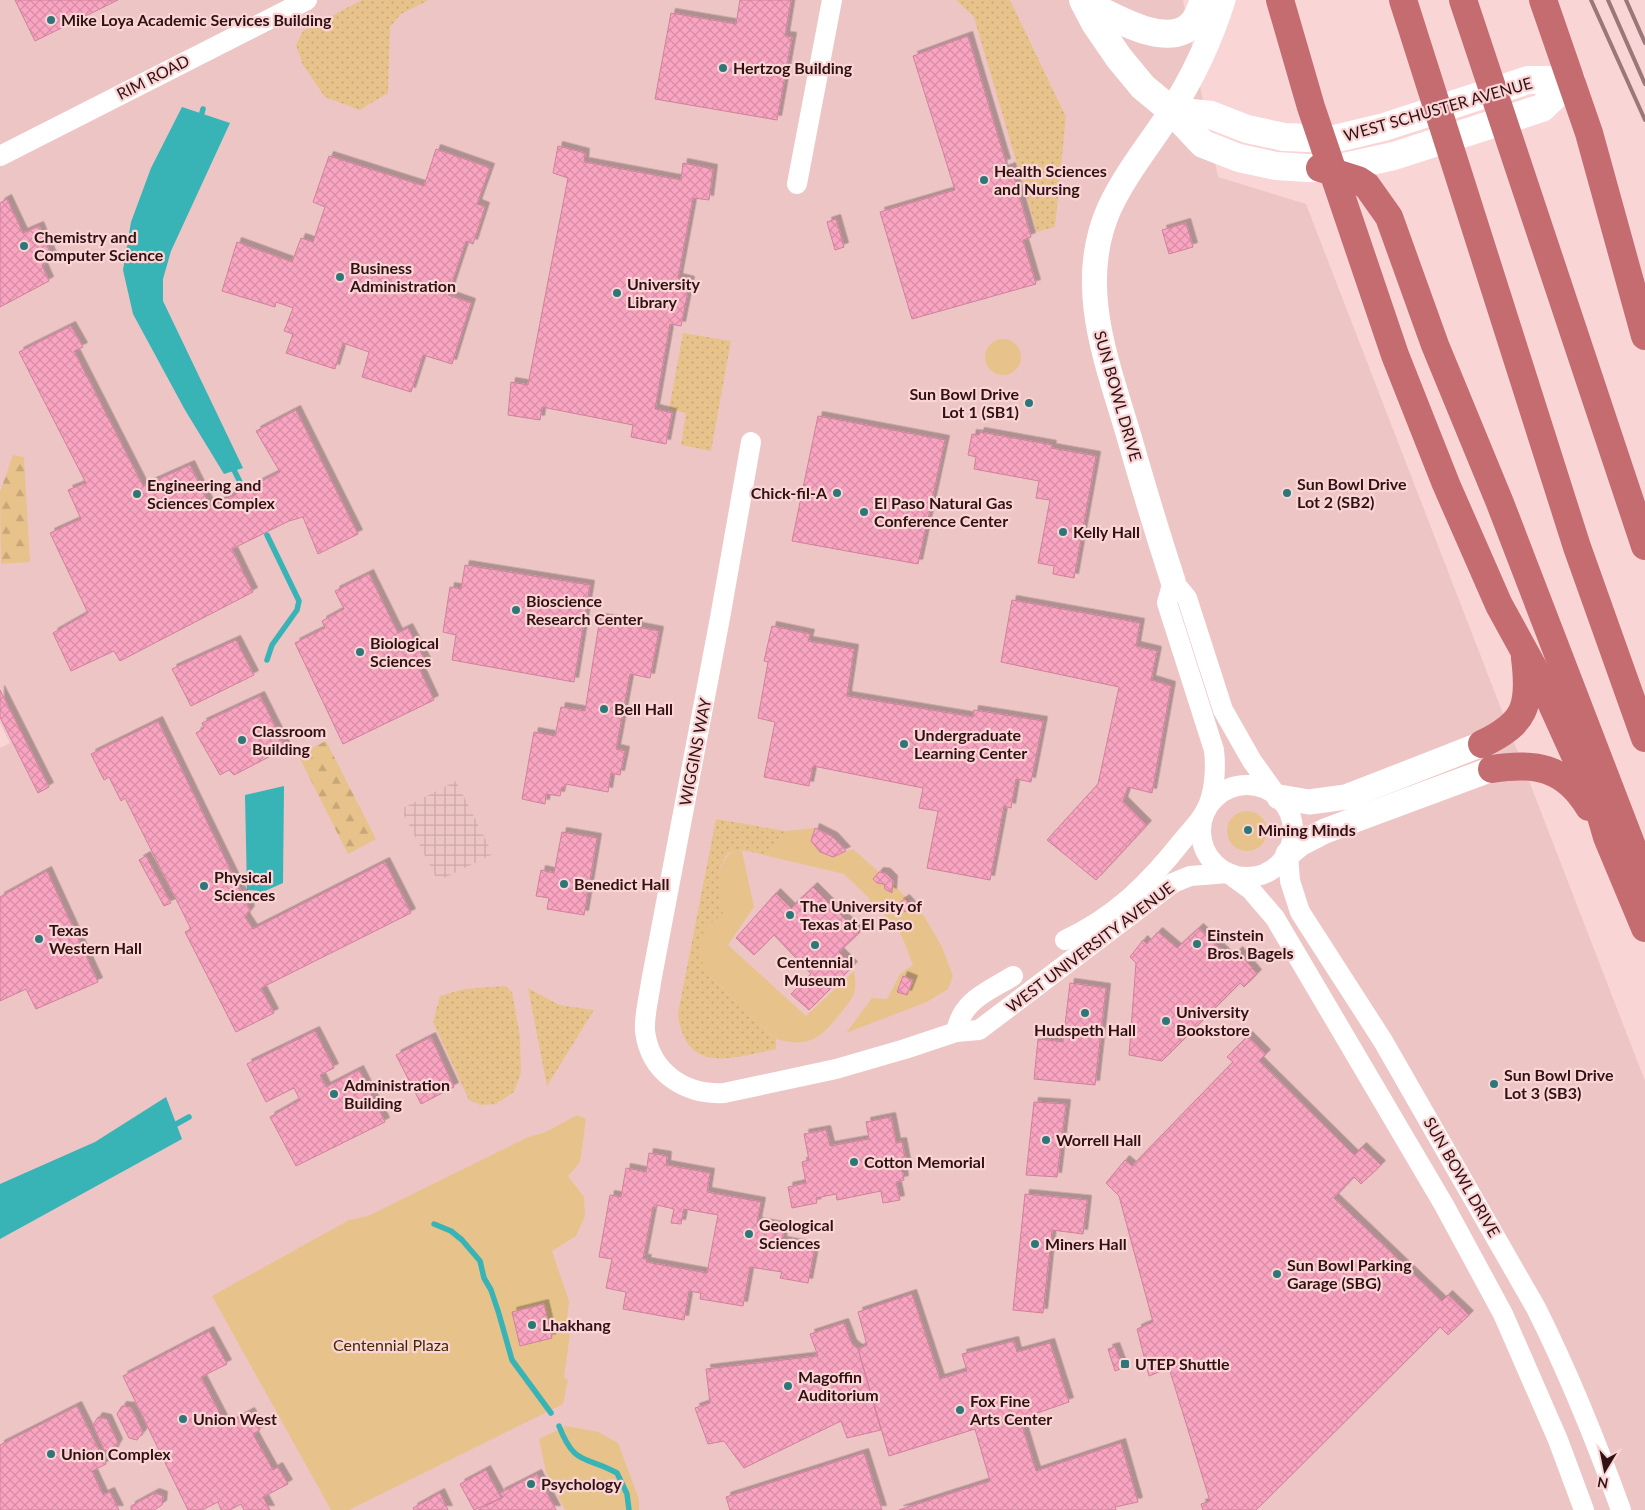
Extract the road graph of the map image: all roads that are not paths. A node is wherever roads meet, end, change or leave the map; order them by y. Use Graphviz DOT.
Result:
graph roads {
  1 [pos="307,0"];
  2 [pos="832,0"];
  3 [pos="1204,0"];
  4 [pos="1223,0"];
  5 [pos="1280,0"];
  6 [pos="1403,0"];
  7 [pos="1463,0"];
  8 [pos="1543,0"];
  9 [pos="1084,1"];
  10 [pos="1572,80"];
  11 [pos="1172,111"];
  12 [pos="0,156"];
  13 [pos="1320,168"];
  14 [pos="797,184"];
  15 [pos="1645,336"];
  16 [pos="750,442"];
  17 [pos="1645,546"];
  18 [pos="1173,581"];
  19 [pos="1524,650"];
  20 [pos="1645,738"];
  21 [pos="1482,744"];
  22 [pos="1492,769"];
  23 [pos="1279,797"];
  24 [pos="1206,810"];
  25 [pos="1607,837"];
  26 [pos="1288,854"];
  27 [pos="1228,873"];
  28 [pos="1645,880"];
  29 [pos="1645,928"];
  30 [pos="1065,940"];
  31 [pos="1013,976"];
  32 [pos="956,1032"];
  33 [pos="654,1061"];
  34 [pos="1584,1510"];
  35 [pos="1621,1510"];
  1 -- 12 [label="street, RIM ROAD"];
  2 -- 14 [label="street"];
  3 -- 9 [label="main road"];
  4 -- 11 [label="street, SUN BOWL DRIVE"];
  5 -- 19 [label="highway"];
  6 -- 20 [label="highway"];
  7 -- 17 [label="highway"];
  8 -- 10 [label="highway"];
  9 -- 11 [label="main road, WEST SCHUSTER AVENUE"];
  10 -- 11 [label="main road, WEST SCHUSTER AVENUE"];
  10 -- 13 [label="main road, WEST SCHUSTER AVENUE"];
  10 -- 15 [label="highway"];
  11 -- 13 [label="main road, WEST SCHUSTER AVENUE"];
  11 -- 18 [label="street, SUN BOWL DRIVE"];
  13 -- 28 [label="highway"];
  16 -- 33 [label="street, WIGGINS WAY"];
  18 -- 23 [label="street"];
  18 -- 24 [label="street, SUN BOWL DRIVE"];
  19 -- 21 [label="highway"];
  19 -- 25 [label="highway"];
  21 -- 23 [label="street"];
  22 -- 25 [label="highway"];
  22 -- 26 [label="street"];
  23 -- 24 [label="street"];
  23 -- 26 [label="street"];
  24 -- 27 [label="street"];
  24 -- 30 [label="street, WEST UNIVERSITY AVENUE"];
  25 -- 29 [label="highway"];
  26 -- 27 [label="street"];
  26 -- 35 [label="street, SUN BOWL DRIVE"];
  27 -- 32 [label="street, WEST UNIVERSITY AVENUE"];
  27 -- 34 [label="street, SUN BOWL DRIVE"];
  31 -- 32 [label="street, WEST UNIVERSITY AVENUE"];
  32 -- 33 [label="street, WEST UNIVERSITY AVENUE"];
}
